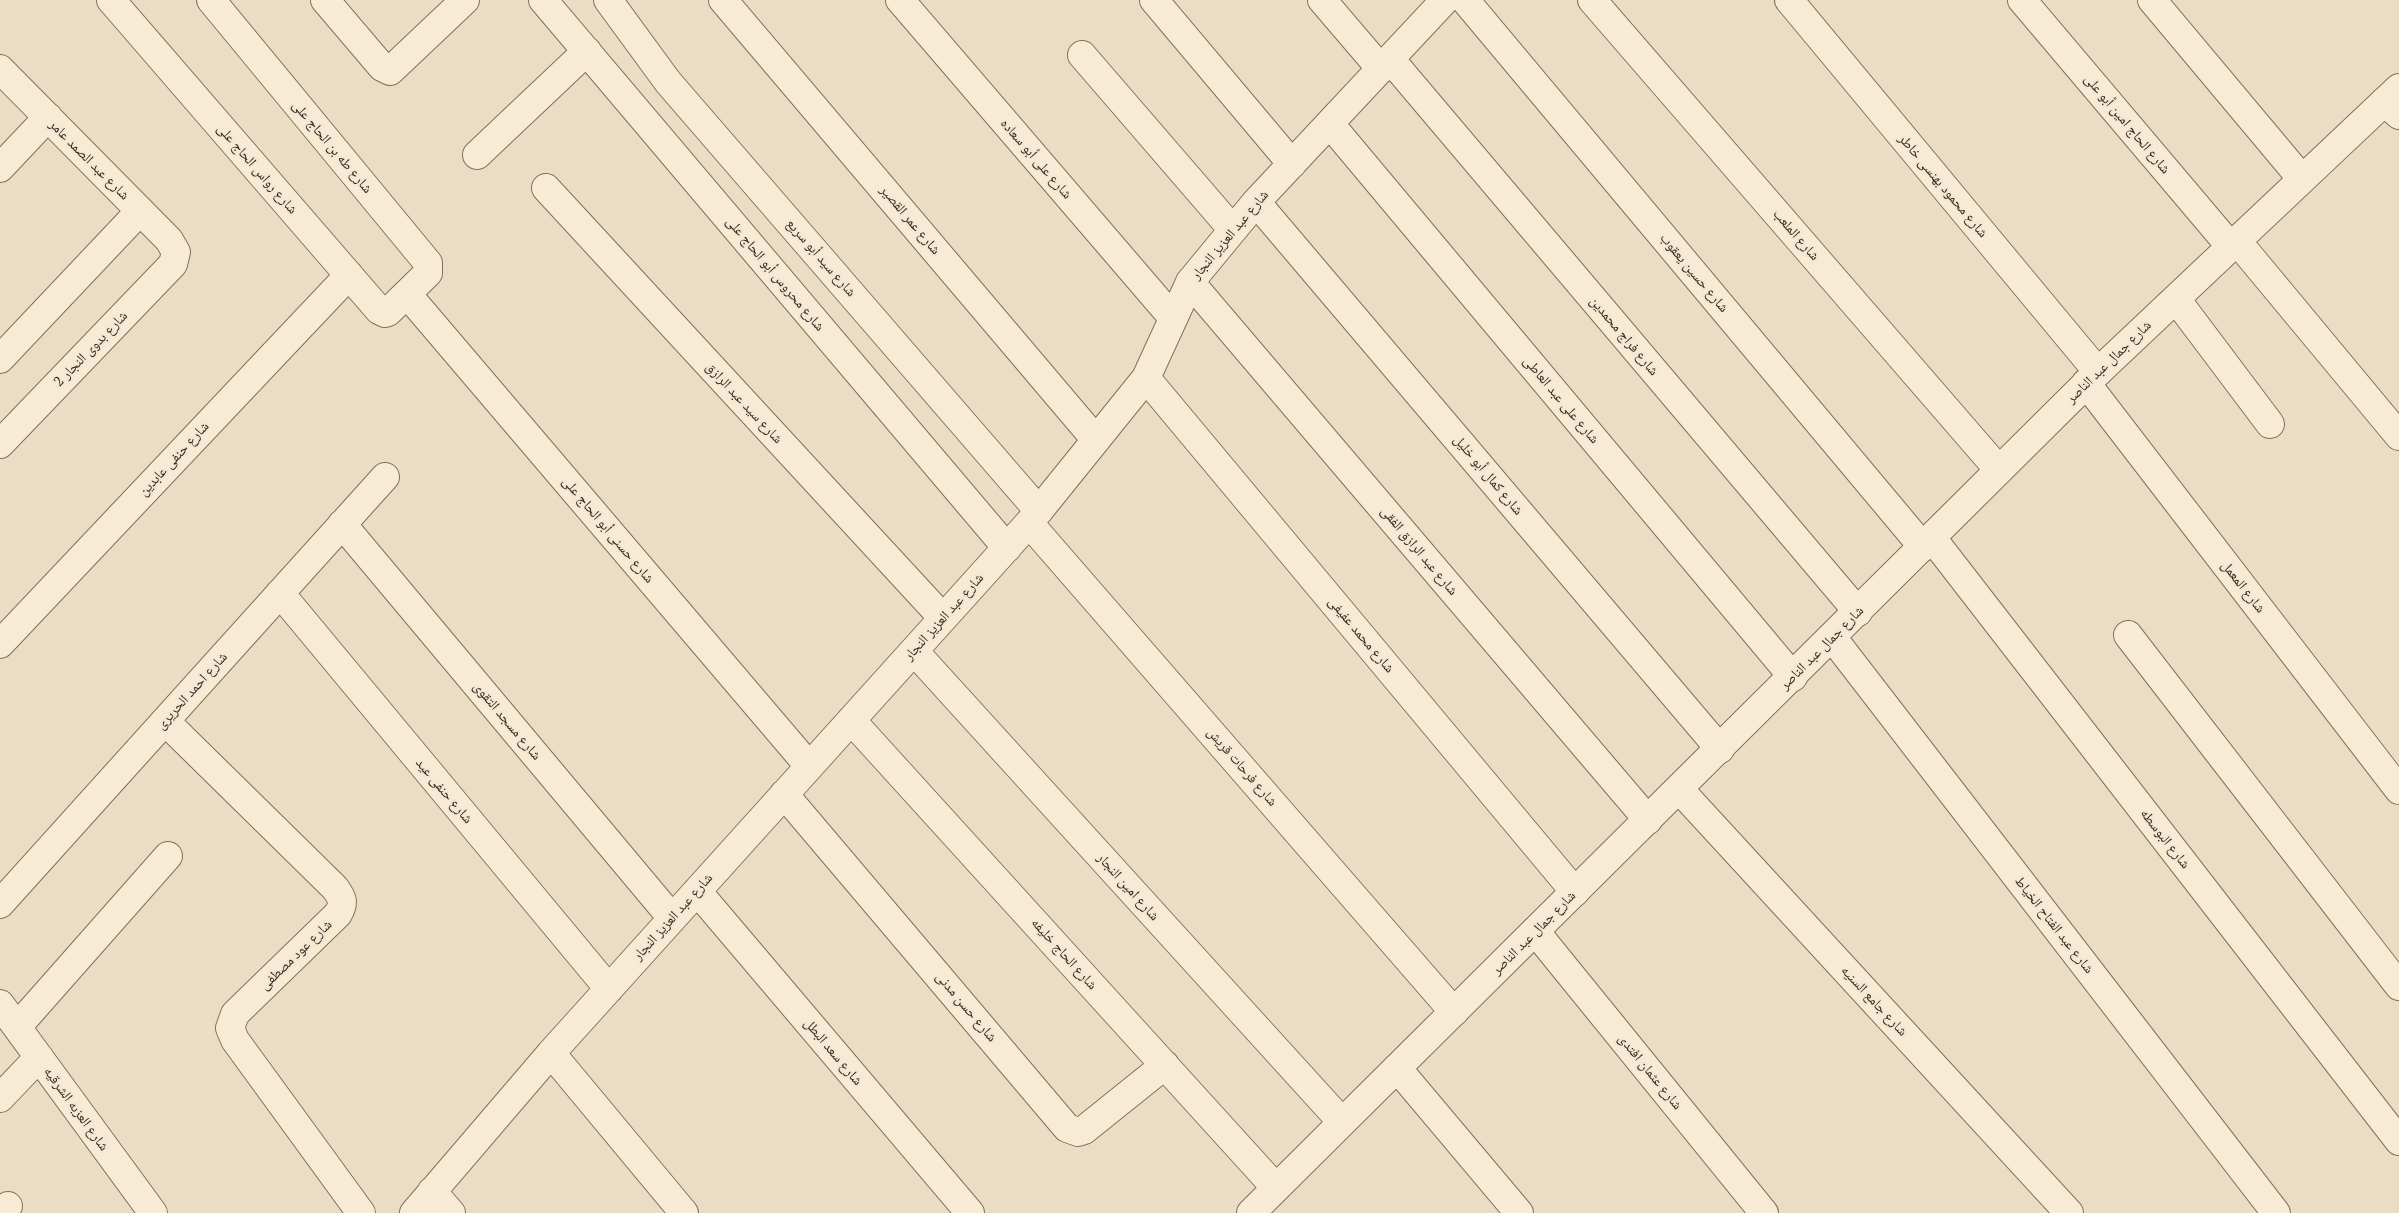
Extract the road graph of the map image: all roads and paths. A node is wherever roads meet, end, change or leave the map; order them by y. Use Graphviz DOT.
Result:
graph roads {
  1 [pos="112,0"];
  2 [pos="211,0"];
  3 [pos="325,0"];
  4 [pos="465,0"];
  5 [pos="543,0"];
  6 [pos="608,0"];
  7 [pos="723,0"];
  8 [pos="900,0"];
  9 [pos="1154,0"];
  10 [pos="1322,0"];
  11 [pos="1445,0"];
  12 [pos="1465,0"];
  13 [pos="1592,0"];
  14 [pos="1789,0"];
  15 [pos="2022,0"];
  16 [pos="2152,0"];
  17 [pos="587,51"];
  18 [pos="1082,55"];
  19 [pos="1386,64"];
  20 [pos="0,69"];
  21 [pos="2394,102"];
  22 [pos="48,117"];
  23 [pos="1330,124"];
  24 [pos="477,155"];
  25 [pos="1292,164"];
  26 [pos="0,168"];
  27 [pos="2302,179"];
  28 [pos="546,188"];
  29 [pos="1256,202"];
  30 [pos="140,211"];
  31 [pos="1233,230"];
  32 [pos="2234,244"];
  33 [pos="176,252"];
  34 [pos="349,275"];
  35 [pos="1190,282"];
  36 [pos="407,294"];
  37 [pos="2176,299"];
  38 [pos="1173,318"];
  39 [pos="0,359"];
  40 [pos="1146,378"];
  41 [pos="2092,378"];
  42 [pos="2270,424"];
  43 [pos="2399,436"];
  44 [pos="1096,440"];
  45 [pos="0,444"];
  46 [pos="1999,470"];
  47 [pos="384,477"];
  48 [pos="1034,517"];
  49 [pos="342,524"];
  50 [pos="1928,542"];
  51 [pos="1007,548"];
  52 [pos="280,593"];
  53 [pos="1858,612"];
  54 [pos="943,618"];
  55 [pos="2128,635"];
  56 [pos="1832,637"];
  57 [pos="0,644"];
  58 [pos="914,651"];
  59 [pos="1793,677"];
  60 [pos="851,720"];
  61 [pos="164,721"];
  62 [pos="1720,749"];
  63 [pos="809,766"];
  64 [pos="1679,789"];
  65 [pos="2399,790"];
  66 [pos="784,794"];
  67 [pos="1648,820"];
  68 [pos="168,856"];
  69 [pos="697,891"];
  70 [pos="1576,892"];
  71 [pos="0,904"];
  72 [pos="672,918"];
  73 [pos="1535,932"];
  74 [pos="2399,986"];
  75 [pos="609,989"];
  76 [pos="0,1004"];
  77 [pos="1454,1012"];
  78 [pos="16,1027"];
  79 [pos="551,1053"];
  80 [pos="39,1057"];
  81 [pos="1165,1065"];
  82 [pos="1397,1068"];
  83 [pos="0,1098"];
  84 [pos="1342,1122"];
  85 [pos="2399,1141"];
  86 [pos="1276,1188"];
  87 [pos="432,1191"];
  88 [pos="1256,1211"];
  89 [pos="153,1213"];
  90 [pos="361,1213"];
  91 [pos="414,1213"];
  92 [pos="451,1213"];
  93 [pos="684,1213"];
  94 [pos="970,1213"];
  95 [pos="1519,1213"];
  96 [pos="1764,1213"];
  97 [pos="2069,1213"];
  98 [pos="2276,1213"];
  1 -- 34 [label="street, شارع رواس الحاج على"];
  2 -- 36 [label="street, شارع طه بن الحاج على"];
  3 -- 4 [label="street"];
  5 -- 17 [label="street, شارع محروس أبو الحاج على"];
  6 -- 48 [label="street, شارع سيد أبو سريع"];
  7 -- 44 [label="street, شارع عمر القصير"];
  8 -- 38 [label="street, شارع على أبو سعاده"];
  9 -- 25 [label="street"];
  10 -- 19 [label="street, شارع فراج محمدين"];
  11 -- 19 [label="street, شارع عبد العزيز النجار"];
  12 -- 50 [label="street, شارع حسين يعقوب"];
  13 -- 46 [label="street, شارع الملعب"];
  14 -- 41 [label="street, شارع محمود بهنسى خاطر"];
  15 -- 32 [label="street, شارع الحاج امين أبو على"];
  16 -- 27 [label="street"];
  17 -- 24 [label="street"];
  17 -- 51 [label="street, شارع محروس أبو الحاج على"];
  18 -- 31 [label="street"];
  19 -- 23 [label="street, شارع عبد العزيز النجار"];
  19 -- 53 [label="street, شارع فراج محمدين"];
  20 -- 22 [label="street, شارع عبد الصمد عامر"];
  21 -- 27 [label="street, شارع جمال عبد الناصر"];
  22 -- 26 [label="street"];
  22 -- 30 [label="street, شارع عبد الصمد عامر"];
  23 -- 25 [label="street, شارع عبد العزيز النجار"];
  23 -- 59 [label="street, شارع على عبد العاطى"];
  25 -- 29 [label="street, شارع عبد العزيز النجار"];
  27 -- 32 [label="street, شارع جمال عبد الناصر"];
  28 -- 54 [label="street, شارع سيد عبد الرازق"];
  29 -- 31 [label="street, شارع عبد العزيز النجار"];
  29 -- 62 [label="street, شارع كمال أبو خليل"];
  30 -- 33 [label="street, شارع عبد الصمد عامر"];
  30 -- 39 [label="street"];
  31 -- 35 [label="street, شارع عبد العزيز النجار"];
  32 -- 37 [label="street, شارع جمال عبد الناصر"];
  32 -- 43 [label="street, شارع الحاج امين أبو على"];
  33 -- 45 [label="street, شارع بدوى النجار 2"];
  34 -- 36 [label="street, شارع رواس الحاج على"];
  34 -- 57 [label="street, شارع حنفى عابدين"];
  35 -- 38 [label="street, شارع عبد العزيز النجار"];
  35 -- 67 [label="street, شارع عبد الرازق الفقى"];
  36 -- 63 [label="street, شارع حسنى أبو الحاج على"];
  37 -- 41 [label="street, شارع جمال عبد الناصر"];
  37 -- 42 [label="street"];
  38 -- 40 [label="street, شارع عبد العزيز النجار"];
  40 -- 44 [label="street, شارع عبد العزيز النجار"];
  40 -- 70 [label="street, شارع محمد عفيفى"];
  41 -- 46 [label="street, شارع جمال عبد الناصر"];
  41 -- 65 [label="street, شارع المعمل"];
  44 -- 48 [label="street, شارع عبد العزيز النجار"];
  46 -- 50 [label="street, شارع جمال عبد الناصر"];
  47 -- 49 [label="street, شارع احمد الحريرى"];
  48 -- 51 [label="street, شارع عبد العزيز النجار"];
  48 -- 77 [label="street, شارع فرحات قريش"];
  49 -- 52 [label="street, شارع احمد الحريرى"];
  49 -- 72 [label="street, شارع مسجد التقوى"];
  50 -- 53 [label="street, شارع جمال عبد الناصر"];
  50 -- 85 [label="street, شارع البوسطه"];
  51 -- 54 [label="street, شارع عبد العزيز النجار"];
  52 -- 61 [label="street, شارع احمد الحريرى"];
  52 -- 75 [label="street, شارع حنفى عيد"];
  53 -- 56 [label="street, شارع جمال عبد الناصر"];
  54 -- 58 [label="street, شارع عبد العزيز النجار"];
  55 -- 74 [label="street"];
  56 -- 59 [label="street, شارع جمال عبد الناصر"];
  56 -- 98 [label="street, شارع عبد الفتاح الخياط"];
  58 -- 60 [label="street, شارع عبد العزيز النجار"];
  58 -- 84 [label="street, شارع امين النجار"];
  59 -- 62 [label="street, شارع جمال عبد الناصر"];
  60 -- 63 [label="street, شارع عبد العزيز النجار"];
  60 -- 81 [label="street, شارع الحاج خليفه"];
  61 -- 71 [label="street, شارع احمد الحريرى"];
  61 -- 90 [label="street, شارع عود مصطفى"];
  62 -- 64 [label="street, شارع جمال عبد الناصر"];
  63 -- 66 [label="street, شارع عبد العزيز النجار"];
  64 -- 67 [label="street, شارع جمال عبد الناصر"];
  64 -- 97 [label="street, شارع جامع السنيه"];
  66 -- 69 [label="street, شارع عبد العزيز النجار"];
  66 -- 81 [label="street, شارع حسن مدنى"];
  67 -- 70 [label="street, شارع جمال عبد الناصر"];
  68 -- 78 [label="street"];
  69 -- 72 [label="street, شارع عبد العزيز النجار"];
  69 -- 94 [label="street, شارع سعد البطل"];
  70 -- 73 [label="street, شارع جمال عبد الناصر"];
  72 -- 75 [label="street, شارع عبد العزيز النجار"];
  73 -- 77 [label="street, شارع جمال عبد الناصر"];
  73 -- 96 [label="street, شارع عثمان افتدى"];
  75 -- 79 [label="street, شارع عبد العزيز النجار"];
  76 -- 78 [label="street, شارع العزبه الشرقيه"];
  77 -- 82 [label="street, شارع جمال عبد الناصر"];
  78 -- 80 [label="street, شارع العزبه الشرقيه"];
  79 -- 87 [label="street, شارع عبد العزيز النجار"];
  79 -- 93 [label="street"];
  80 -- 83 [label="street"];
  80 -- 89 [label="street, شارع العزبه الشرقيه"];
  81 -- 86 [label="street, شارع الحاج خليفه"];
  82 -- 84 [label="street, شارع جمال عبد الناصر"];
  82 -- 95 [label="street"];
  84 -- 86 [label="street, شارع جمال عبد الناصر"];
  86 -- 88 [label="street, شارع جمال عبد الناصر"];
  87 -- 91 [label="street, شارع عبد العزيز النجار"];
  87 -- 92 [label="street"];
}
